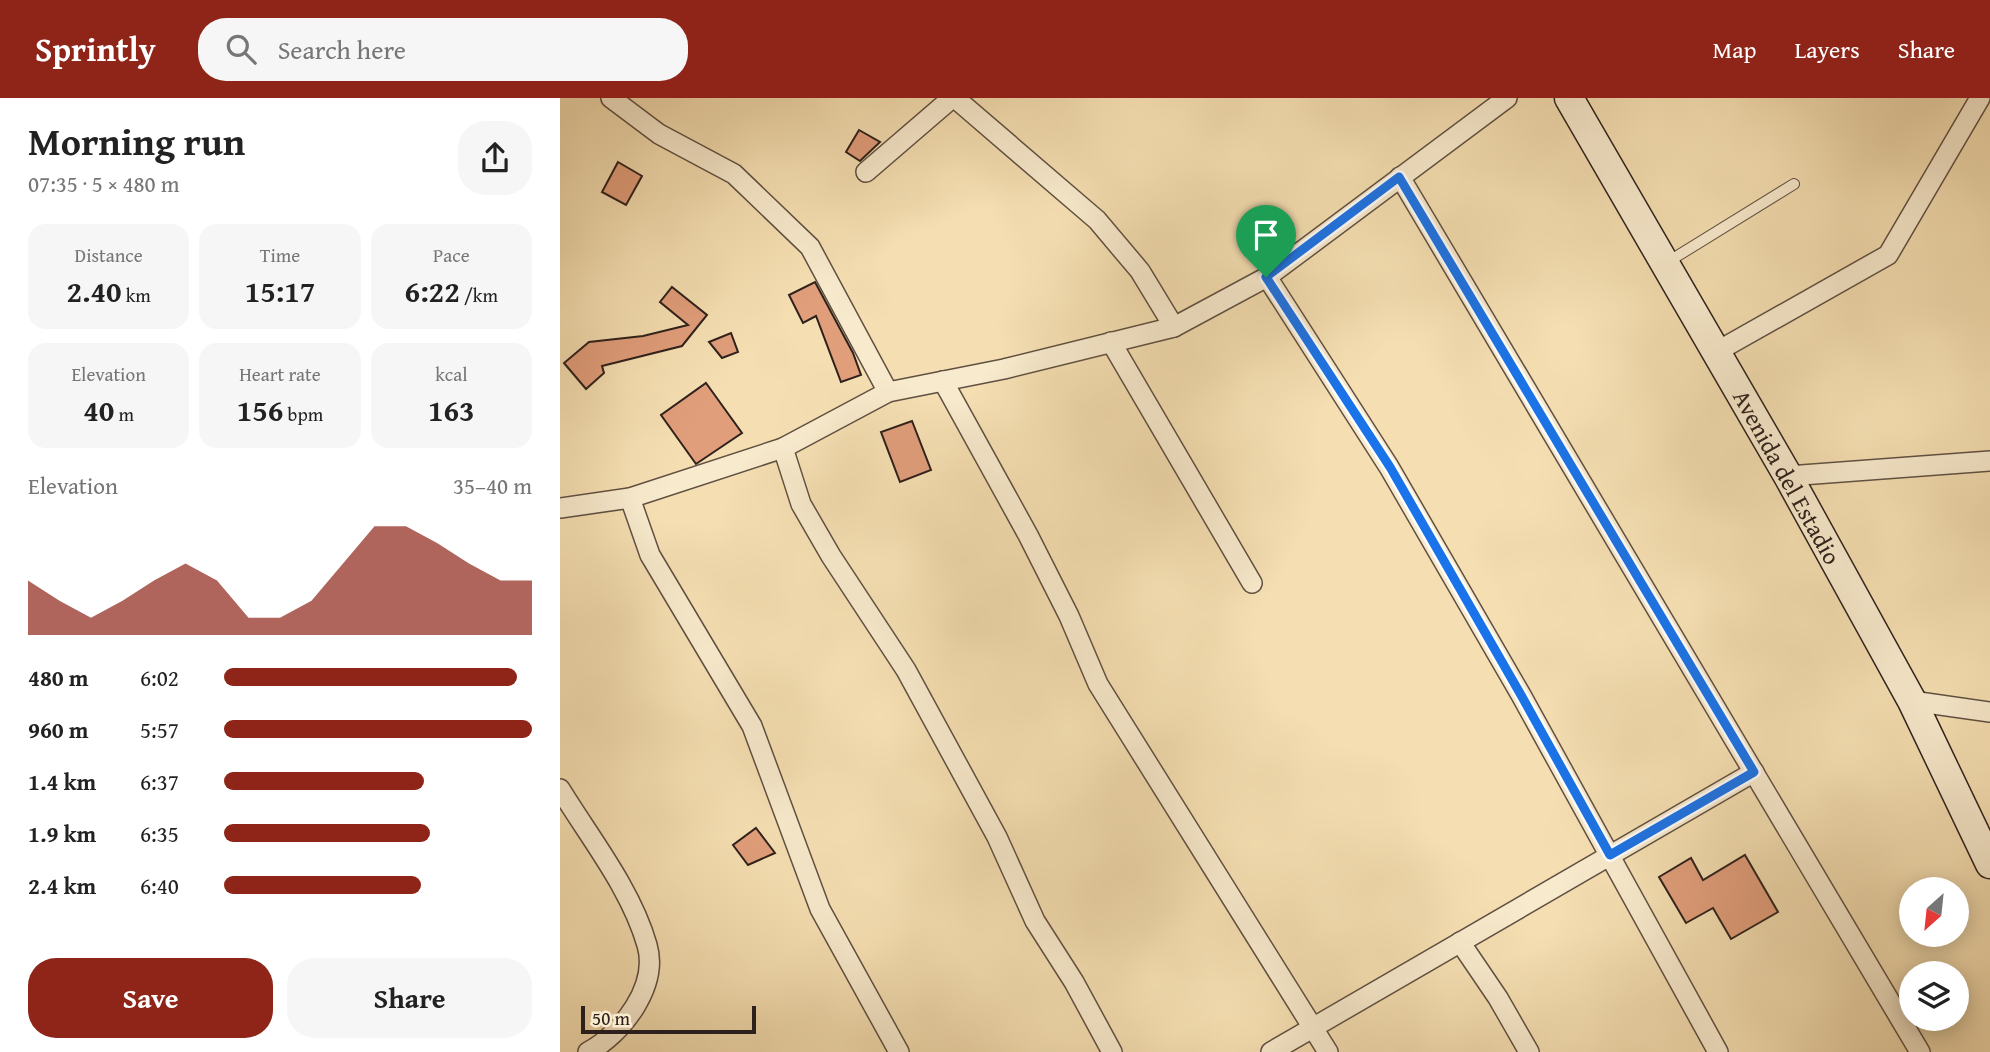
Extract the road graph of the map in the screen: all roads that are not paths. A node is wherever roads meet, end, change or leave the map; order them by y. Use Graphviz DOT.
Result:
graph roads {
  1 [pos="611,98"];
  2 [pos="953,98"];
  3 [pos="1507,98"];
  4 [pos="1569,98"];
  5 [pos="1980,98"];
  6 [pos="866,172"];
  7 [pos="1399,177"];
  8 [pos="1794,184"];
  9 [pos="1665,264"];
  10 [pos="1266,277"];
  11 [pos="1174,327"];
  12 [pos="1111,342"];
  13 [pos="1716,352"];
  14 [pos="943,381"];
  15 [pos="888,393"];
  16 [pos="783,449"];
  17 [pos="1990,461"];
  18 [pos="1788,476"];
  19 [pos="630,498"];
  20 [pos="560,508"];
  21 [pos="1252,583"];
  22 [pos="1912,701"];
  23 [pos="1990,712"];
  24 [pos="1754,772"];
  25 [pos="560,789"];
  26 [pos="1610,855"];
  27 [pos="1990,864"];
  28 [pos="1460,942"];
  29 [pos="1312,1026"];
  30 [pos="588,1052"];
  31 [pos="899,1052"];
  32 [pos="1112,1052"];
  33 [pos="1271,1052"];
  34 [pos="1328,1052"];
  35 [pos="1529,1052"];
  36 [pos="1718,1052"];
  37 [pos="1920,1052"];
  1 -- 15 [label="street"];
  2 -- 6 [label="street"];
  2 -- 11 [label="street"];
  3 -- 7 [label="street"];
  4 -- 9 [label="street, Avenida del Estadio"];
  5 -- 13 [label="street"];
  7 -- 10 [label="street"];
  7 -- 24 [label="street"];
  8 -- 9 [label="lane"];
  9 -- 13 [label="street, Avenida del Estadio"];
  10 -- 11 [label="street"];
  10 -- 26 [label="street"];
  11 -- 12 [label="street"];
  12 -- 14 [label="street"];
  12 -- 21 [label="street"];
  13 -- 18 [label="street, Avenida del Estadio"];
  14 -- 15 [label="street"];
  14 -- 29 [label="street"];
  15 -- 16 [label="street"];
  16 -- 19 [label="street"];
  16 -- 32 [label="street"];
  17 -- 18 [label="street"];
  18 -- 22 [label="street, Avenida del Estadio"];
  19 -- 20 [label="street"];
  19 -- 31 [label="street"];
  22 -- 23 [label="street"];
  22 -- 27 [label="street, Avenida del Estadio"];
  24 -- 26 [label="street"];
  24 -- 37 [label="street"];
  25 -- 30 [label="street"];
  26 -- 28 [label="street"];
  26 -- 36 [label="street"];
  28 -- 29 [label="street"];
  28 -- 35 [label="street"];
  29 -- 33 [label="street"];
  29 -- 34 [label="street"];
}
